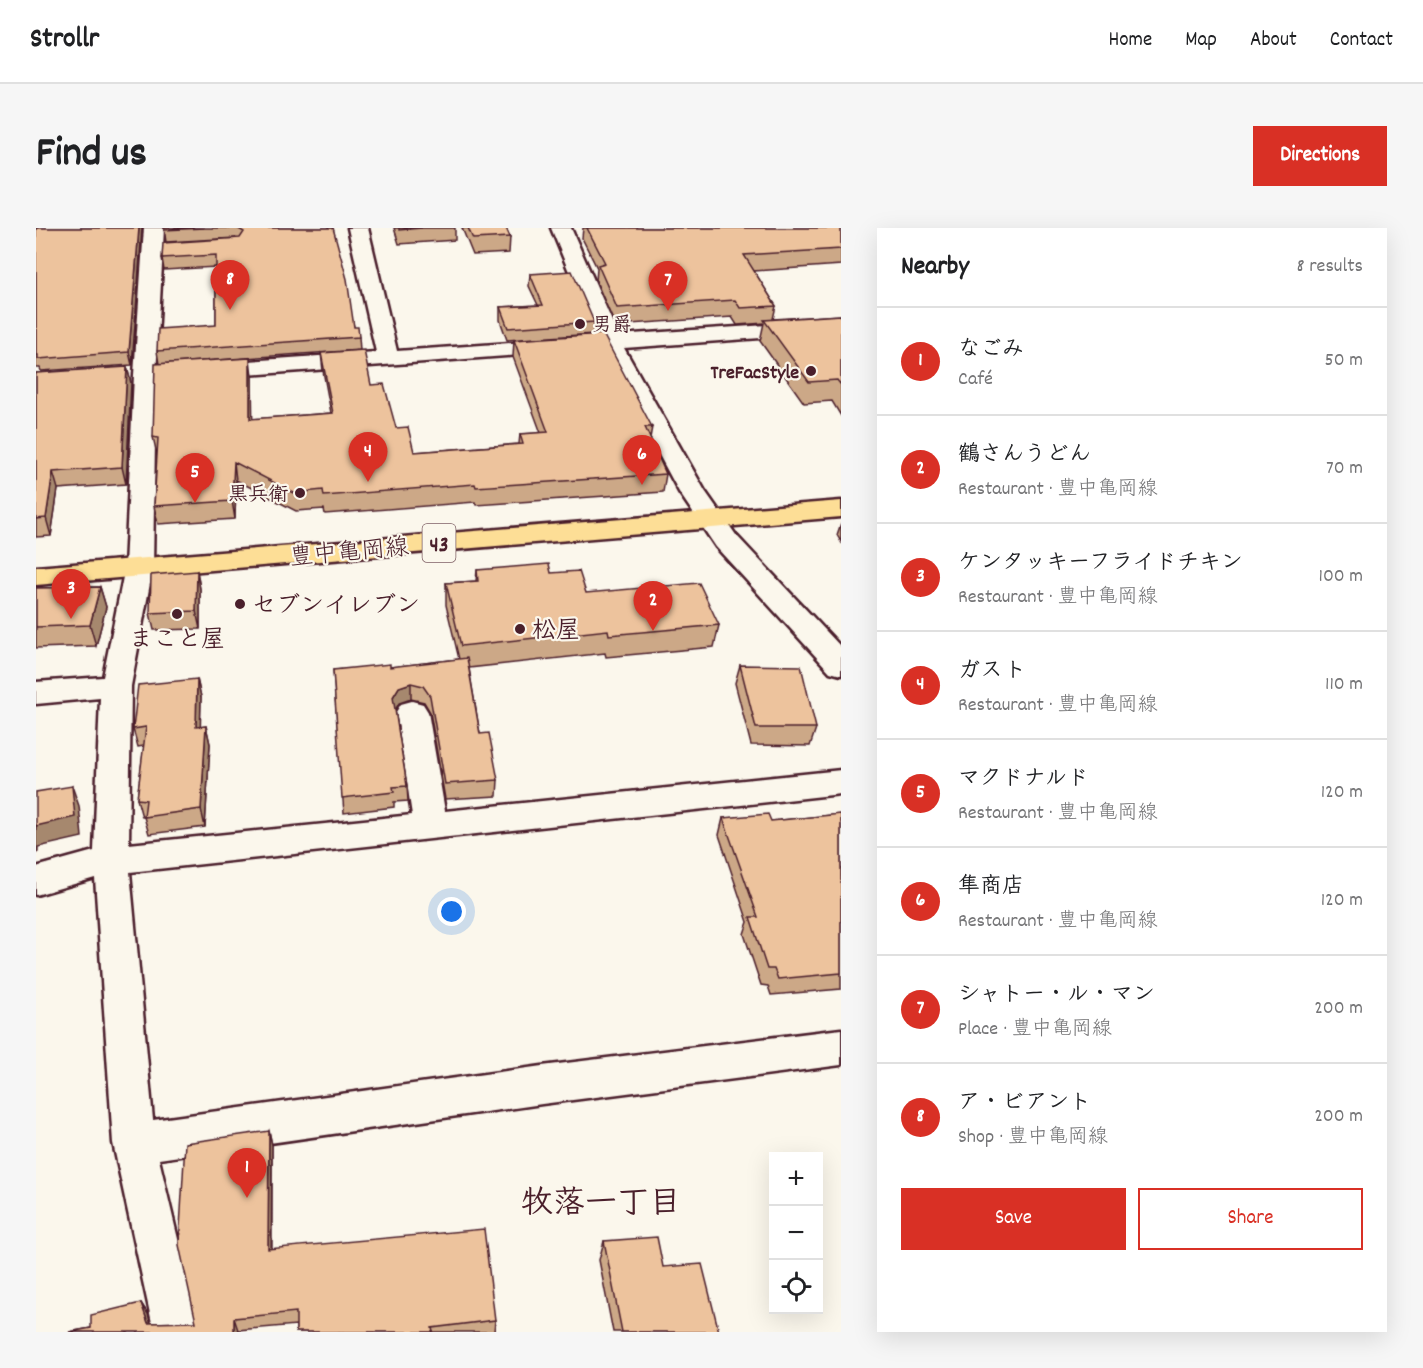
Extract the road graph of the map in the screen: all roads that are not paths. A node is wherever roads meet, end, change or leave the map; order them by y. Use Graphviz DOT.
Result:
graph roads {
  1 [pos="154,228"];
  2 [pos="358,228"];
  3 [pos="569,230"];
  4 [pos="841,326"];
  5 [pos="610,343"];
  6 [pos="388,358"];
  7 [pos="154,374"];
  8 [pos="841,509"];
  9 [pos="711,520"];
  10 [pos="139,567"];
  11 [pos="36,576"];
  12 [pos="841,665"];
  13 [pos="116,686"];
  14 [pos="36,693"];
  15 [pos="412,712"];
  16 [pos="841,782"];
  17 [pos="431,826"];
  18 [pos="111,860"];
  19 [pos="36,881"];
  20 [pos="841,1047"];
  21 [pos="134,1143"];
  22 [pos="177,1332"];
  1 -- 7 [label="street"];
  2 -- 6 [label="street"];
  3 -- 5 [label="street"];
  4 -- 5 [label="street"];
  5 -- 6 [label="street"];
  5 -- 9 [label="street"];
  6 -- 7 [label="street"];
  7 -- 10 [label="street"];
  8 -- 9 [label="main road, 豊中亀岡線 / 43"];
  9 -- 10 [label="main road, 豊中亀岡線 / 43"];
  9 -- 12 [label="street"];
  10 -- 11 [label="main road, 豊中亀岡線 / 43"];
  10 -- 13 [label="street"];
  13 -- 14 [label="street"];
  13 -- 18 [label="street"];
  15 -- 17 [label="street"];
  16 -- 17 [label="street"];
  17 -- 18 [label="street"];
  18 -- 19 [label="street"];
  18 -- 21 [label="street"];
  20 -- 21 [label="street"];
  21 -- 22 [label="street"];
}
